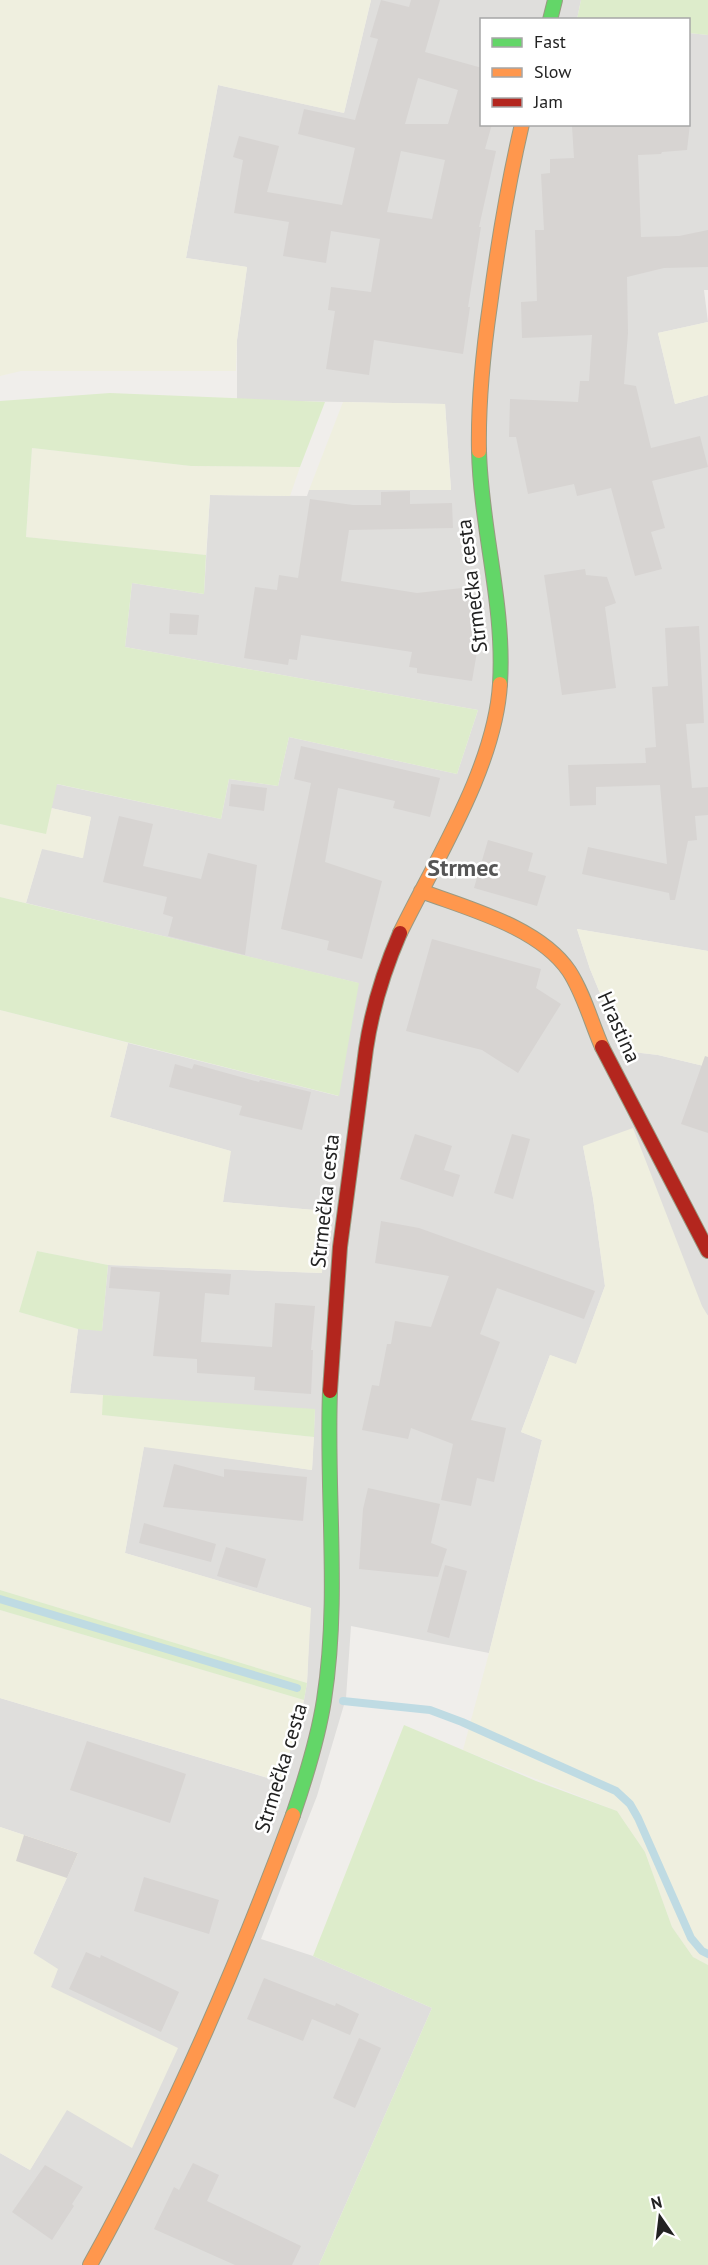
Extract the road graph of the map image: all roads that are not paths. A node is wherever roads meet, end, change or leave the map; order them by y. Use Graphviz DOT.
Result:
graph roads {
  1 [pos="555,0"];
  2 [pos="550,18"];
  3 [pos="522,126"];
  4 [pos="421,891"];
  5 [pos="708,1251"];
  6 [pos="90,2265"];
  1 -- 2 [label="street"];
  3 -- 4 [label="street, Strmečka cesta"];
  4 -- 5 [label="street, Hrastina"];
  4 -- 6 [label="street, Strmečka cesta"];
}
